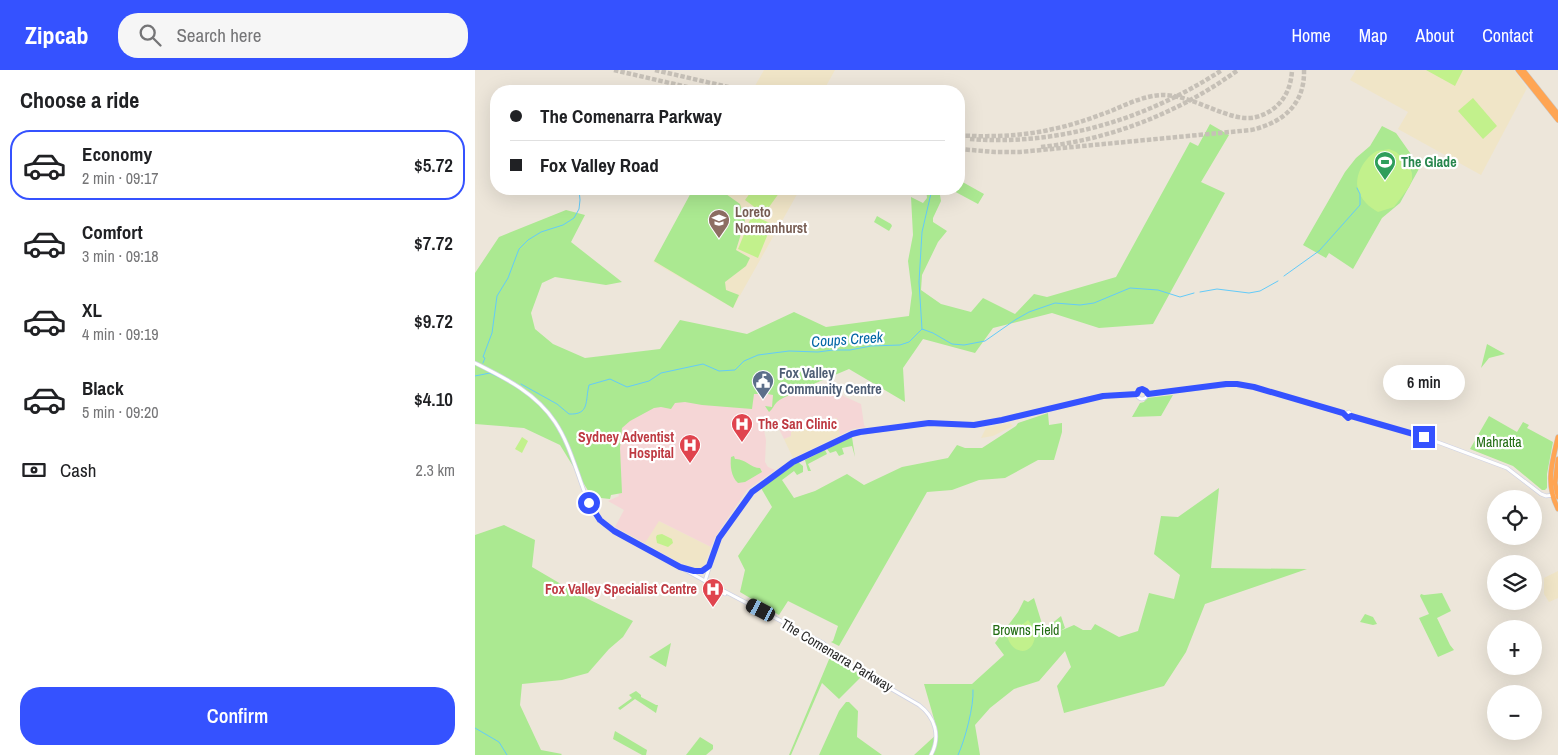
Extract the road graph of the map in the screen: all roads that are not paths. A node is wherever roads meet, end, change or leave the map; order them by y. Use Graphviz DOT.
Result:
graph roads {
  1 [pos="1518,70"];
  2 [pos="1523,70"];
  3 [pos="1558,114"];
  4 [pos="1558,120"];
  5 [pos="475,363"];
  6 [pos="1137,394"];
  7 [pos="1148,394"];
  8 [pos="1558,437"];
  9 [pos="1558,459"];
  10 [pos="1556,496"];
  11 [pos="1558,509"];
  12 [pos="709,566"];
  13 [pos="680,567"];
  14 [pos="705,581"];
  15 [pos="704,590"];
  16 [pos="733,596"];
  17 [pos="931,755"];
  1 -- 4 [label="highway"];
  2 -- 3 [label="highway"];
  5 -- 13 [label="main road, The Comenarra Parkway"];
  6 -- 7 [label="main road"];
  6 -- 7 [label="main road"];
  6 -- 12 [label="main road"];
  7 -- 10 [label="main road"];
  8 -- 10 [label="highway"];
  9 -- 10 [label="highway"];
  10 -- 11 [label="highway"];
  12 -- 13 [label="main road"];
  12 -- 14 [label="main road"];
  13 -- 14 [label="main road, The Comenarra Parkway"];
  14 -- 16 [label="main road, The Comenarra Parkway"];
  15 -- 16 [label="main road"];
  16 -- 17 [label="main road, The Comenarra Parkway"];
}
